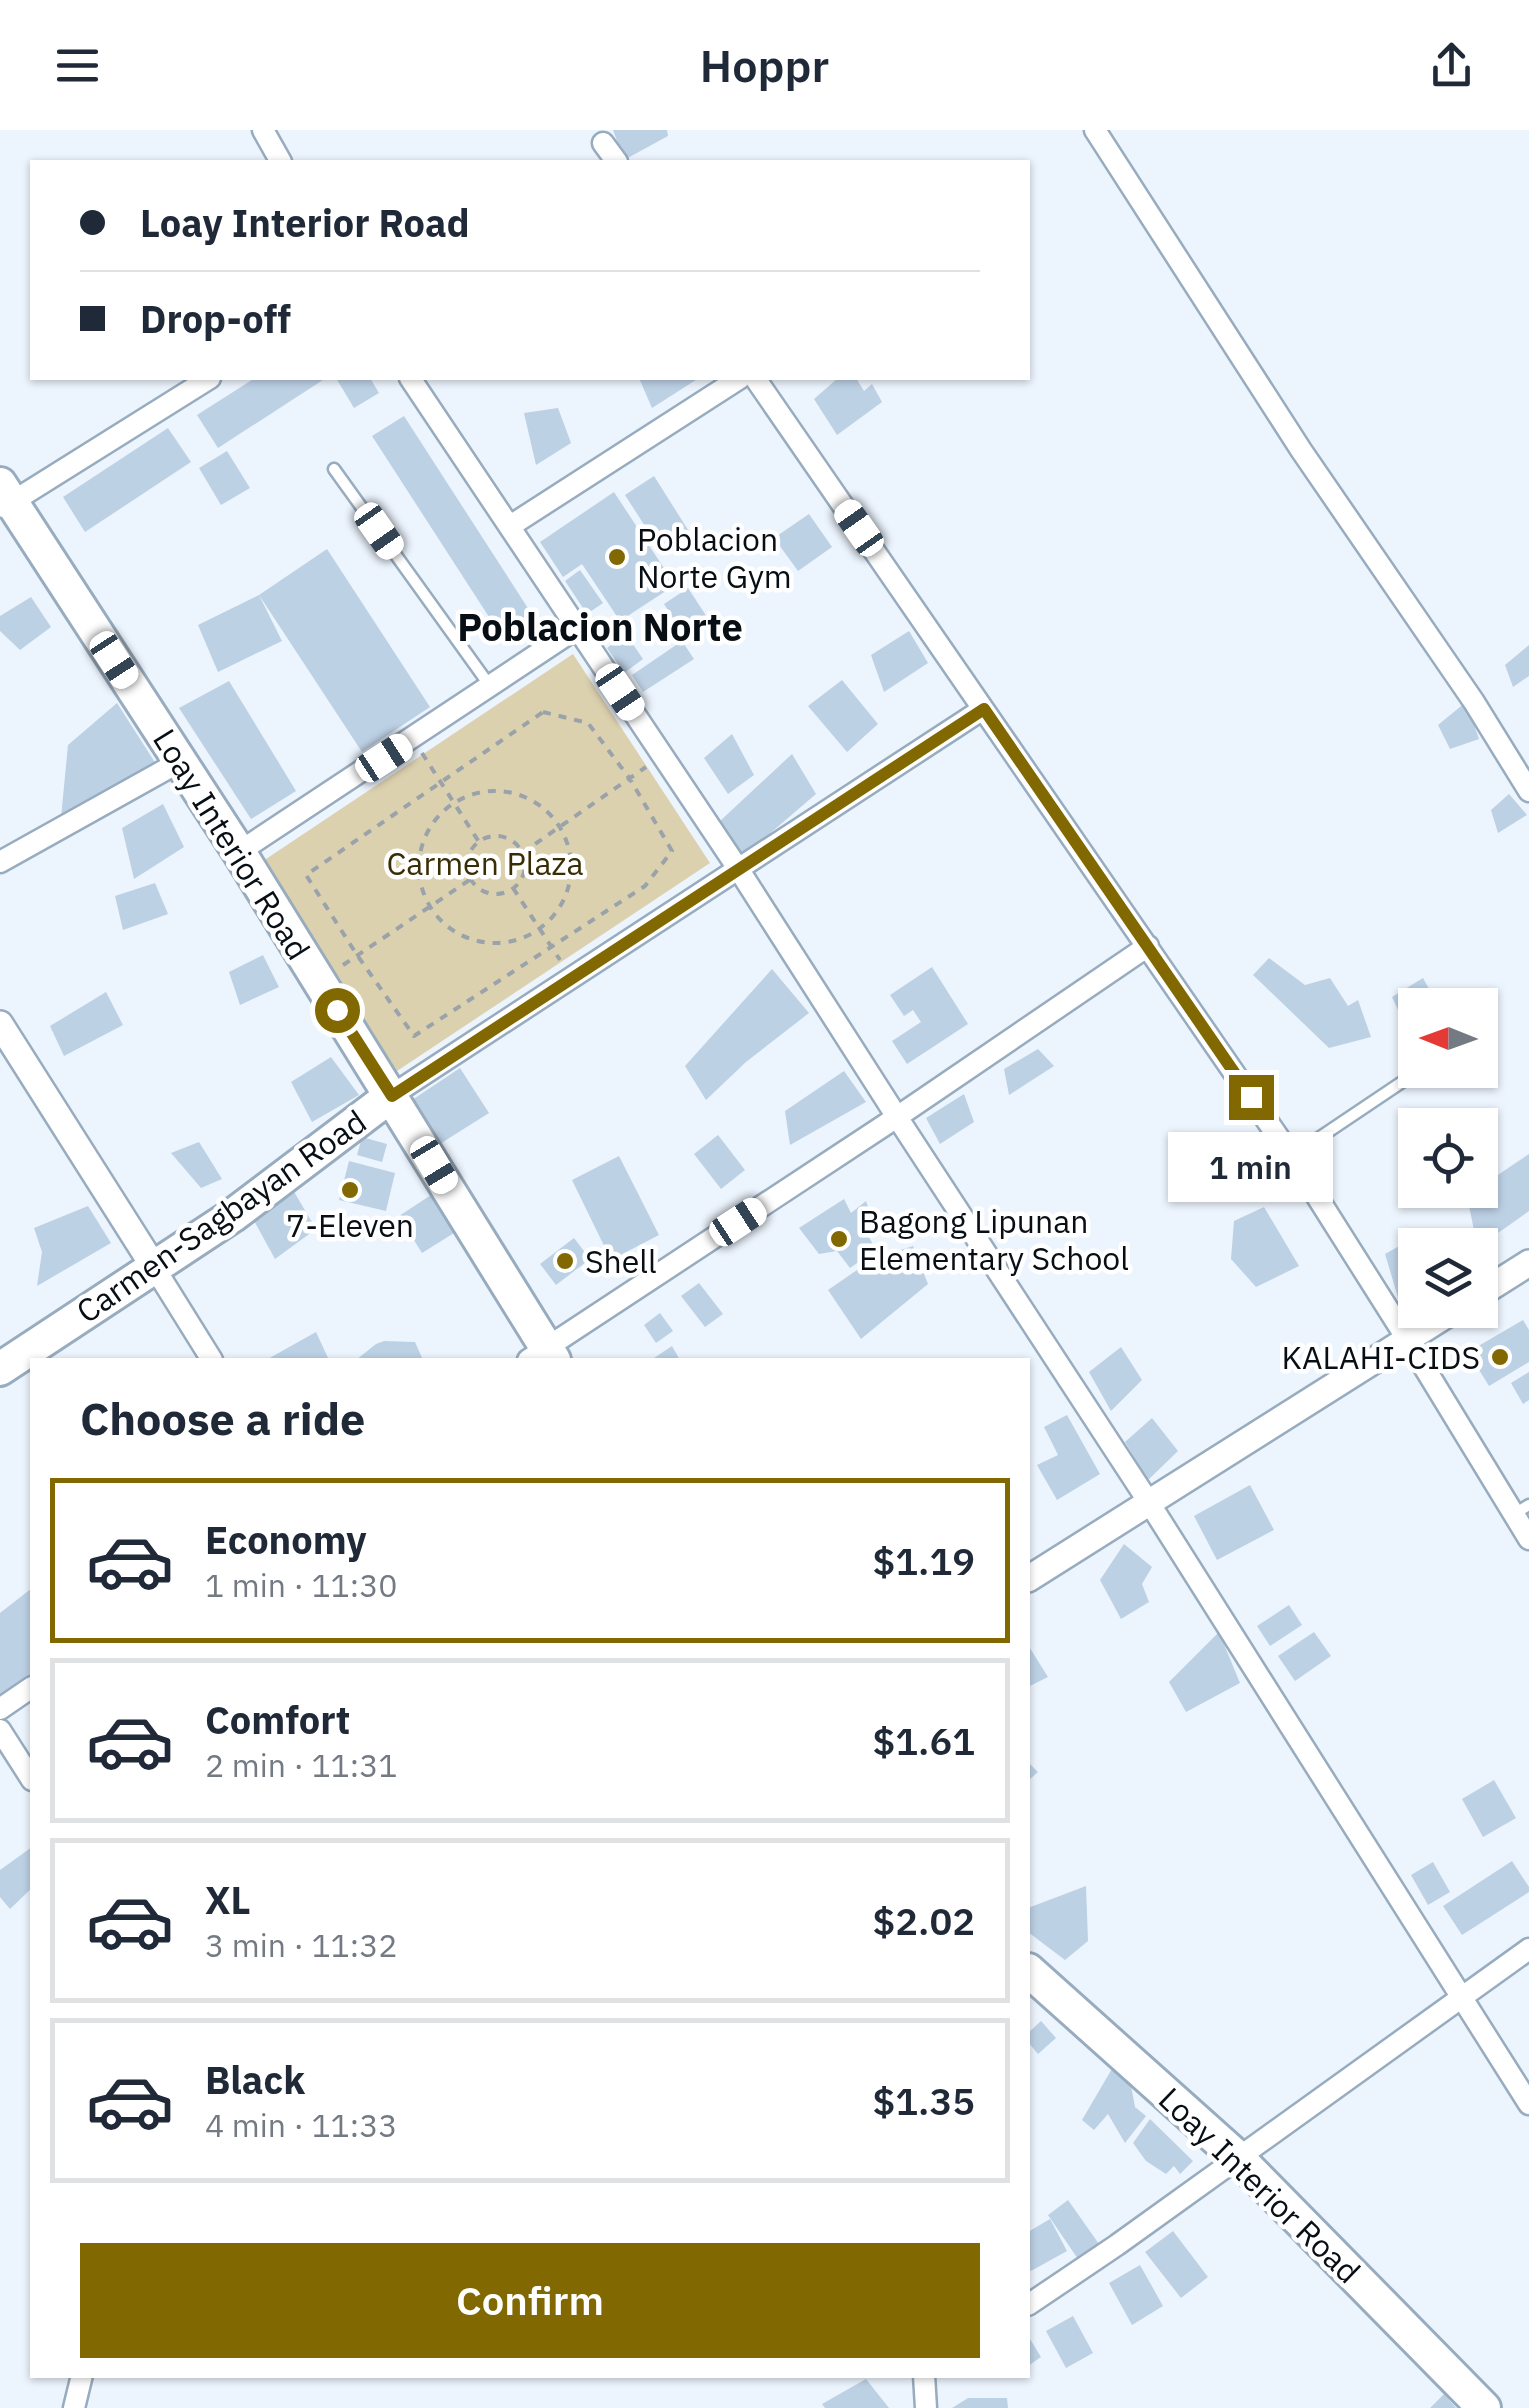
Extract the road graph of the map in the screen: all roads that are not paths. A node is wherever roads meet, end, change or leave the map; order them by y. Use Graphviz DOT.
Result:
graph roads {
  1 [pos="263,130"];
  2 [pos="1095,130"];
  3 [pos="603,143"];
  4 [pos="280,160"];
  5 [pos="616,160"];
  6 [pos="207,380"];
  7 [pos="411,380"];
  8 [pos="737,380"];
  9 [pos="756,380"];
  10 [pos="334,468"];
  11 [pos="4,499"];
  12 [pos="510,526"];
  13 [pos="577,628"];
  14 [pos="491,686"];
  15 [pos="984,709"];
  16 [pos="181,761"];
  17 [pos="1529,792"];
  18 [pos="239,852"];
  19 [pos="0,862"];
  20 [pos="739,870"];
  21 [pos="1148,946"];
  22 [pos="0,1024"];
  23 [pos="1398,1085"];
  24 [pos="392,1096"];
  25 [pos="897,1118"];
  26 [pos="1292,1157"];
  27 [pos="1529,1263"];
  28 [pos="154,1267"];
  29 [pos="1498,1283"];
  30 [pos="1425,1328"];
  31 [pos="1408,1339"];
  32 [pos="543,1356"];
  33 [pos="211,1358"];
  34 [pos="0,1369"];
  35 [pos="1150,1504"];
  36 [pos="1522,1510"];
  37 [pos="1529,1539"];
  38 [pos="1030,1579"];
  39 [pos="30,1688"];
  40 [pos="0,1708"];
  41 [pos="0,1730"];
  42 [pos="30,1777"];
  43 [pos="1529,1950"];
  44 [pos="1030,1972"];
  45 [pos="1462,1998"];
  46 [pos="1529,2104"];
  47 [pos="1237,2157"];
  48 [pos="1030,2304"];
  49 [pos="81,2378"];
  50 [pos="924,2378"];
  51 [pos="74,2408"];
  52 [pos="926,2408"];
  53 [pos="1484,2408"];
  1 -- 4 [label="street"];
  2 -- 17 [label="street"];
  3 -- 5 [label="street"];
  6 -- 11 [label="street"];
  7 -- 12 [label="street"];
  8 -- 12 [label="street"];
  9 -- 15 [label="street"];
  10 -- 14 [label="lane"];
  11 -- 16 [label="main road, Loay Interior Road"];
  12 -- 13 [label="street"];
  13 -- 14 [label="street"];
  13 -- 20 [label="street"];
  14 -- 18 [label="street"];
  15 -- 20 [label="street"];
  15 -- 21 [label="street"];
  16 -- 18 [label="main road, Loay Interior Road"];
  16 -- 19 [label="street"];
  18 -- 24 [label="main road, Loay Interior Road"];
  20 -- 24 [label="street"];
  20 -- 25 [label="street"];
  21 -- 25 [label="street"];
  21 -- 26 [label="street"];
  22 -- 28 [label="street"];
  23 -- 26 [label="lane"];
  24 -- 28 [label="main road, Carmen-Sagbayan Road"];
  24 -- 32 [label="main road, Loay Interior Road"];
  25 -- 32 [label="street"];
  25 -- 35 [label="street"];
  26 -- 31 [label="street"];
  27 -- 29 [label="street"];
  28 -- 33 [label="street"];
  28 -- 34 [label="main road, Carmen-Sagbayan Road"];
  30 -- 31 [label="street"];
  31 -- 35 [label="street"];
  31 -- 36 [label="street"];
  35 -- 38 [label="street"];
  35 -- 45 [label="street"];
  36 -- 37 [label="street"];
  39 -- 40 [label="street"];
  41 -- 42 [label="street"];
  43 -- 45 [label="street"];
  44 -- 47 [label="main road, Loay Interior Road"];
  45 -- 46 [label="street"];
  45 -- 47 [label="street"];
  47 -- 48 [label="street"];
  47 -- 53 [label="main road, Loay Interior Road"];
  49 -- 51 [label="street"];
  50 -- 52 [label="street"];
}
